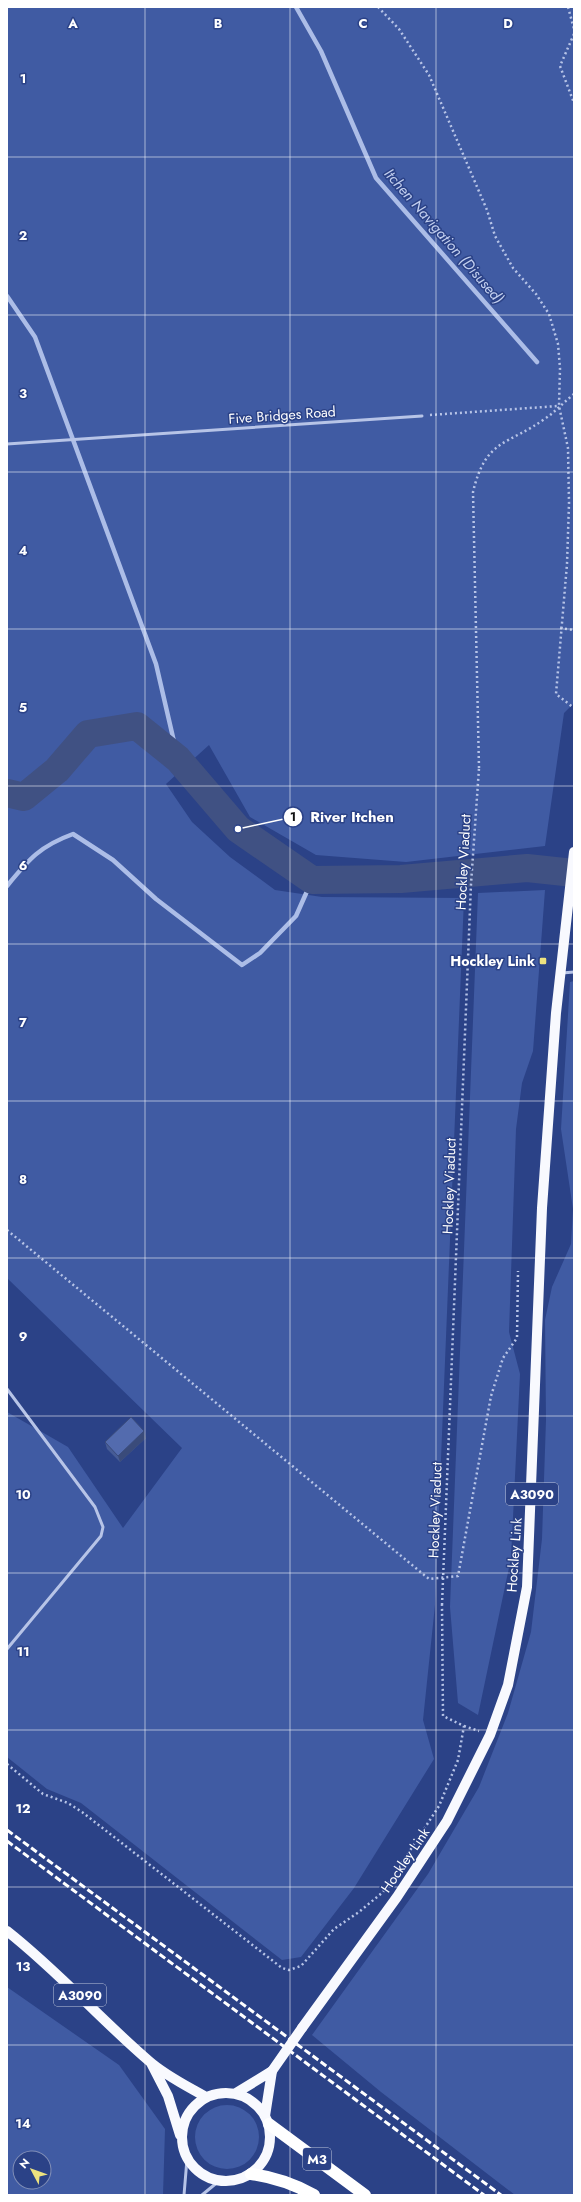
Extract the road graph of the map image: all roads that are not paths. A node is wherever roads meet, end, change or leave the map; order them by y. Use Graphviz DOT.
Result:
graph roads {
  1 [pos="422,416"];
  2 [pos="7,444"];
  3 [pos="574,852"];
  4 [pos="574,972"];
  5 [pos="560,973"];
  6 [pos="7,1389"];
  7 [pos="7,1649"];
  8 [pos="7,1931"];
  9 [pos="150,2062"];
  10 [pos="272,2071"];
  11 [pos="236,2093"];
  12 [pos="206,2097"];
  13 [pos="267,2120"];
  14 [pos="181,2137"];
  15 [pos="187,2159"];
  16 [pos="251,2174"];
  17 [pos="219,2181"];
  18 [pos="184,2195"];
  19 [pos="202,2195"];
  20 [pos="314,2195"];
  21 [pos="365,2195"];
  1 -- 2 [label="lane, Five Bridges Road"];
  3 -- 5 [label="main road, Hockley Link / A3090"];
  4 -- 5 [label="lane"];
  5 -- 10 [label="main road, Hockley Link / A3090, bridge"];
  6 -- 7 [label="lane"];
  8 -- 9 [label="main road, A3090"];
  9 -- 12 [label="main road, A3090"];
  9 -- 14 [label="main road, A3090"];
  10 -- 11 [label="main road, Hockley Link / A3090"];
  10 -- 13 [label="main road, Hockley Link / A3090"];
  11 -- 12 [label="main road"];
  11 -- 13 [label="main road"];
  12 -- 14 [label="main road"];
  13 -- 16 [label="main road"];
  13 -- 21 [label="highway, M3"];
  14 -- 15 [label="main road"];
  15 -- 17 [label="main road"];
  15 -- 18 [label="lane"];
  16 -- 17 [label="main road"];
  16 -- 20 [label="highway, M3"];
  17 -- 19 [label="lane"];
}
